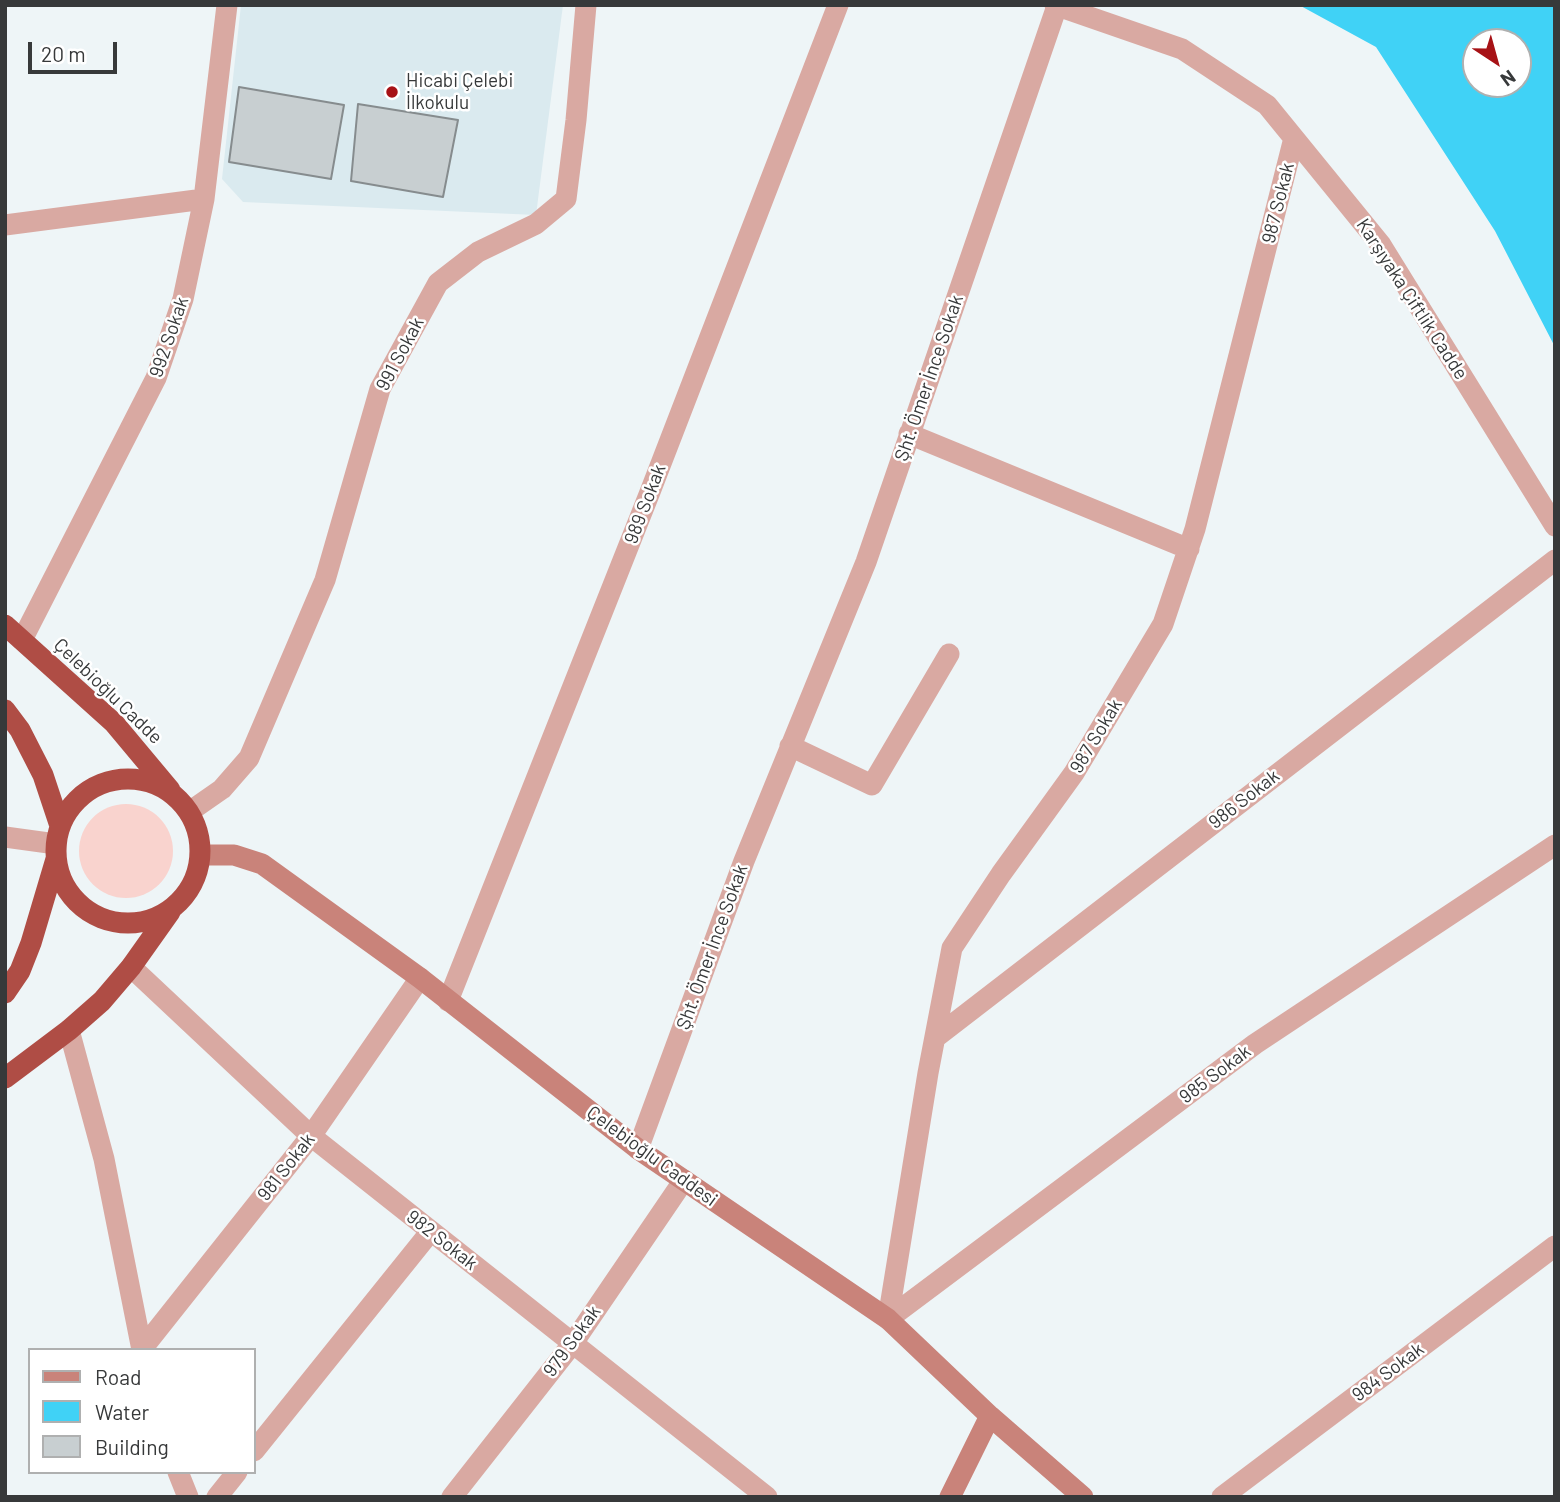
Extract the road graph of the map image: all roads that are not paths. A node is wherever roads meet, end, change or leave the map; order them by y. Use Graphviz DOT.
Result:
graph roads {
  1 [pos="227,5"];
  2 [pos="586,5"];
  3 [pos="838,5"];
  4 [pos="1056,6"];
  5 [pos="1294,138"];
  6 [pos="204,199"];
  7 [pos="5,225"];
  8 [pos="909,434"];
  9 [pos="1555,526"];
  10 [pos="1189,548"];
  11 [pos="1555,560"];
  12 [pos="5,625"];
  13 [pos="22,640"];
  14 [pos="949,654"];
  15 [pos="5,710"];
  16 [pos="790,746"];
  17 [pos="173,794"];
  18 [pos="189,812"];
  19 [pos="5,837"];
  20 [pos="58,843"];
  21 [pos="1555,845"];
  22 [pos="201,855"];
  23 [pos="173,908"];
  24 [pos="131,967"];
  25 [pos="420,978"];
  26 [pos="5,993"];
  27 [pos="447,1001"];
  28 [pos="69,1030"];
  29 [pos="935,1038"];
  30 [pos="5,1078"];
  31 [pos="311,1136"];
  32 [pos="638,1149"];
  33 [pos="684,1180"];
  34 [pos="431,1231"];
  35 [pos="1555,1247"];
  36 [pos="888,1320"];
  37 [pos="573,1343"];
  38 [pos="142,1348"];
  39 [pos="143,1348"];
  40 [pos="990,1416"];
  41 [pos="256,1449"];
  42 [pos="179,1474"];
  43 [pos="235,1474"];
  44 [pos="188,1497"];
  45 [pos="217,1497"];
  46 [pos="452,1497"];
  47 [pos="767,1497"];
  48 [pos="950,1497"];
  49 [pos="1083,1497"];
  50 [pos="1222,1497"];
  1 -- 6 [label="street, 992 Sokak"];
  2 -- 18 [label="street, 991 Sokak"];
  3 -- 27 [label="street, 989 Sokak"];
  4 -- 5 [label="street, Karşıyaka Çiftlik Cadde"];
  4 -- 8 [label="street, Şht. Ömer İnce Sokak"];
  5 -- 9 [label="street, Karşıyaka Çiftlik Cadde"];
  5 -- 10 [label="street, 987 Sokak"];
  6 -- 7 [label="street"];
  6 -- 13 [label="street, 992 Sokak"];
  8 -- 10 [label="street"];
  8 -- 16 [label="street, Şht. Ömer İnce Sokak"];
  10 -- 29 [label="street, 987 Sokak"];
  11 -- 29 [label="street, 986 Sokak"];
  12 -- 13 [label="highway, Çelebioğlu Cadde"];
  13 -- 17 [label="highway, Çelebioğlu Cadde"];
  14 -- 16 [label="street"];
  15 -- 20 [label="highway"];
  16 -- 32 [label="street, Şht. Ömer İnce Sokak"];
  17 -- 18 [label="highway"];
  17 -- 20 [label="highway"];
  18 -- 22 [label="highway"];
  19 -- 20 [label="street"];
  20 -- 23 [label="highway"];
  20 -- 26 [label="highway"];
  21 -- 36 [label="street, 985 Sokak"];
  22 -- 23 [label="highway"];
  22 -- 25 [label="main road, Çelebioğlu Caddesi"];
  23 -- 24 [label="highway"];
  24 -- 28 [label="highway"];
  24 -- 31 [label="street, 982 Sokak"];
  25 -- 27 [label="main road, Çelebioğlu Caddesi"];
  25 -- 31 [label="street, 981 Sokak"];
  27 -- 32 [label="main road, Çelebioğlu Caddesi"];
  28 -- 30 [label="highway"];
  28 -- 38 [label="street"];
  29 -- 36 [label="street, 987 Sokak"];
  31 -- 34 [label="street, 982 Sokak"];
  31 -- 39 [label="street, 981 Sokak"];
  32 -- 33 [label="main road, Çelebioğlu Caddesi"];
  33 -- 36 [label="main road, Çelebioğlu Caddesi"];
  33 -- 37 [label="street, 979 Sokak"];
  34 -- 37 [label="street, 982 Sokak"];
  34 -- 41 [label="street"];
  35 -- 50 [label="street, 984 Sokak"];
  36 -- 40 [label="main road, Çelebioğlu Caddesi"];
  37 -- 46 [label="street, 979 Sokak"];
  37 -- 47 [label="street, 982 Sokak"];
  40 -- 48 [label="main road"];
  40 -- 49 [label="main road, Çelebioğlu Caddesi"];
  42 -- 44 [label="street"];
  43 -- 45 [label="street"];
}
